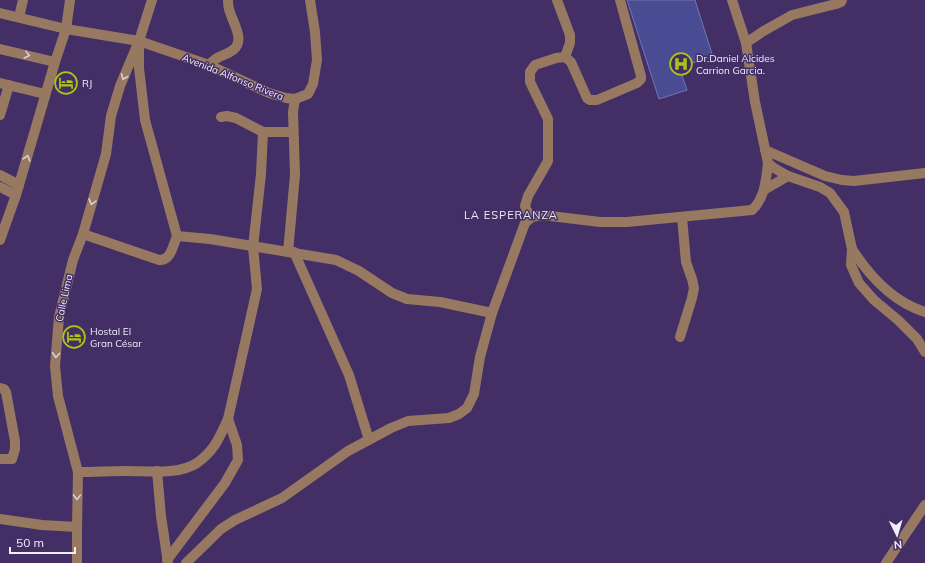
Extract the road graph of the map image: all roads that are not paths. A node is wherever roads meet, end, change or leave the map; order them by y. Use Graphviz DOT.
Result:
graph roads {
  1 [pos="23,0"];
  2 [pos="70,0"];
  3 [pos="152,0"];
  4 [pos="228,0"];
  5 [pos="310,0"];
  6 [pos="557,0"];
  7 [pos="620,0"];
  8 [pos="732,0"];
  9 [pos="842,0"];
  10 [pos="0,13"];
  11 [pos="19,17"];
  12 [pos="66,29"];
  13 [pos="139,41"];
  14 [pos="746,44"];
  15 [pos="0,48"];
  16 [pos="565,57"];
  17 [pos="55,62"];
  18 [pos="209,65"];
  19 [pos="4,84"];
  20 [pos="46,94"];
  21 [pos="295,99"];
  22 [pos="0,115"];
  23 [pos="221,117"];
  24 [pos="263,132"];
  25 [pos="293,132"];
  26 [pos="765,150"];
  27 [pos="768,163"];
  28 [pos="925,173"];
  29 [pos="0,175"];
  30 [pos="788,176"];
  31 [pos="19,185"];
  32 [pos="0,187"];
  33 [pos="764,190"];
  34 [pos="16,195"];
  35 [pos="682,216"];
  36 [pos="532,217"];
  37 [pos="82,234"];
  38 [pos="177,236"];
  39 [pos="0,240"];
  40 [pos="253,247"];
  41 [pos="852,249"];
  42 [pos="291,252"];
  43 [pos="925,312"];
  44 [pos="492,313"];
  45 [pos="680,337"];
  46 [pos="925,352"];
  47 [pos="0,388"];
  48 [pos="228,419"];
  49 [pos="370,440"];
  50 [pos="0,459"];
  51 [pos="157,471"];
  52 [pos="78,472"];
  53 [pos="925,505"];
  54 [pos="0,519"];
  55 [pos="76,527"];
  56 [pos="168,561"];
  57 [pos="78,563"];
  58 [pos="186,563"];
  59 [pos="886,563"];
  1 -- 11 [label="street"];
  2 -- 12 [label="street"];
  3 -- 13 [label="street"];
  4 -- 18 [label="street"];
  5 -- 21 [label="street, Avenida Alfonso Rivera"];
  6 -- 16 [label="street"];
  7 -- 16 [label="street"];
  8 -- 14 [label="street"];
  9 -- 14 [label="street"];
  10 -- 11 [label="street, Avenida Alfonso Rivera"];
  11 -- 12 [label="street, Avenida Alfonso Rivera"];
  12 -- 13 [label="street, Avenida Alfonso Rivera"];
  12 -- 17 [label="street"];
  13 -- 18 [label="street, Avenida Alfonso Rivera"];
  13 -- 37 [label="street, Calle Lima, one-way"];
  13 -- 38 [label="street"];
  14 -- 26 [label="street"];
  15 -- 17 [label="street, one-way"];
  16 -- 36 [label="street"];
  17 -- 20 [label="street"];
  18 -- 21 [label="street, Avenida Alfonso Rivera"];
  19 -- 20 [label="street"];
  19 -- 22 [label="street"];
  31 -- 20 [label="street, one-way"];
  21 -- 25 [label="street"];
  23 -- 24 [label="street"];
  24 -- 25 [label="street"];
  24 -- 40 [label="street"];
  25 -- 42 [label="street"];
  26 -- 27 [label="street"];
  26 -- 28 [label="street"];
  27 -- 30 [label="street"];
  27 -- 33 [label="street"];
  29 -- 31 [label="street"];
  30 -- 33 [label="street"];
  30 -- 41 [label="street"];
  31 -- 34 [label="street"];
  32 -- 34 [label="street"];
  33 -- 35 [label="street"];
  34 -- 39 [label="street"];
  35 -- 36 [label="street"];
  35 -- 45 [label="street"];
  36 -- 44 [label="street"];
  37 -- 38 [label="street"];
  37 -- 52 [label="street, Calle Lima, one-way"];
  38 -- 40 [label="street"];
  40 -- 42 [label="street"];
  40 -- 48 [label="street"];
  41 -- 43 [label="street"];
  41 -- 46 [label="street"];
  42 -- 44 [label="street"];
  42 -- 49 [label="street"];
  44 -- 49 [label="street"];
  47 -- 50 [label="street"];
  48 -- 51 [label="street"];
  48 -- 56 [label="street"];
  49 -- 58 [label="street"];
  51 -- 52 [label="street"];
  51 -- 56 [label="street"];
  52 -- 55 [label="street, Calle Lima, one-way"];
  53 -- 59 [label="street"];
  54 -- 55 [label="street"];
  55 -- 57 [label="street, Calle Lima"];
}
